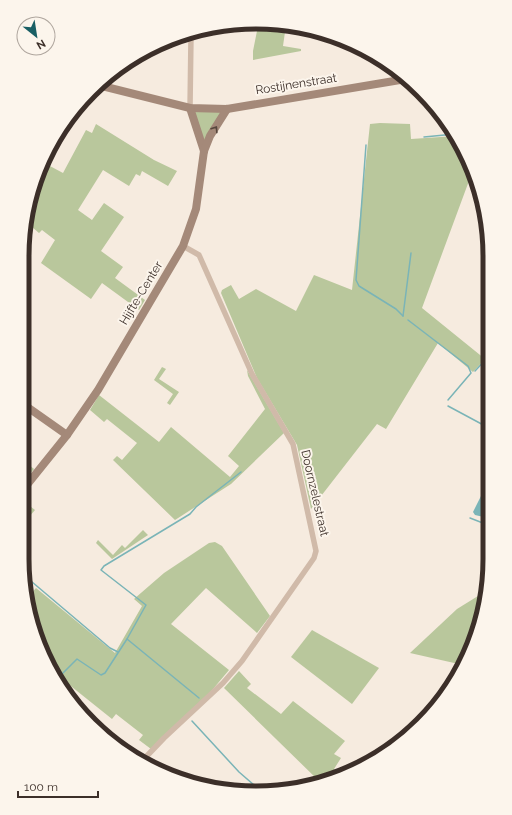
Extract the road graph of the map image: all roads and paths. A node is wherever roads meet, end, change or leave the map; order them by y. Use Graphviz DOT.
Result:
graph roads {
  1 [pos="190,39"];
  2 [pos="399,80"];
  3 [pos="104,87"];
  4 [pos="190,108"];
  5 [pos="227,109"];
  6 [pos="204,151"];
  7 [pos="183,246"];
  8 [pos="29,408"];
  9 [pos="67,435"];
  10 [pos="29,483"];
  11 [pos="145,758"];
  1 -- 4 [label="street"];
  2 -- 5 [label="street, Rostijnenstraat"];
  3 -- 4 [label="street, Rostijnenstraat"];
  4 -- 5 [label="street, Rostijnenstraat"];
  4 -- 6 [label="street, Hijfte-Center"];
  6 -- 5 [label="street, Hijfte-Center, one-way"];
  6 -- 7 [label="street, Hijfte-Center"];
  7 -- 9 [label="street, Hijfte-Center"];
  7 -- 11 [label="street, Doornzelestraat"];
  8 -- 9 [label="street"];
  9 -- 10 [label="street, Hijfte-Center"];
}
